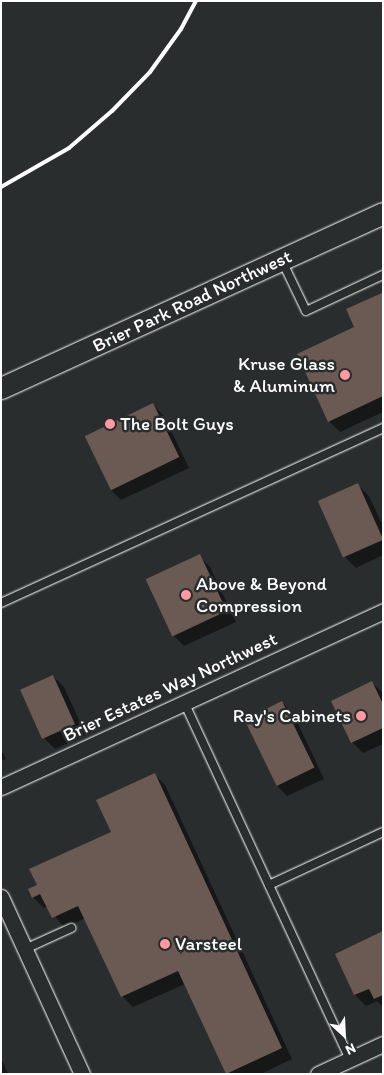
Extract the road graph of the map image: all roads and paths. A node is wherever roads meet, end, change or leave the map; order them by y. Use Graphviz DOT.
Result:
graph roads {
  1 [pos="383,213"];
  2 [pos="282,260"];
  3 [pos="383,275"];
  4 [pos="1,388"];
  5 [pos="383,428"];
  6 [pos="1,603"];
  7 [pos="383,611"];
  8 [pos="184,702"];
  9 [pos="1,786"];
  10 [pos="383,832"];
  11 [pos="269,885"];
  12 [pos="1,897"];
  13 [pos="71,928"];
  14 [pos="25,949"];
  15 [pos="383,1044"];
  16 [pos="350,1059"];
  17 [pos="82,1074"];
  18 [pos="318,1074"];
  1 -- 2 [label="street, Brier Park Road Northwest"];
  2 -- 3 [label="lane"];
  2 -- 4 [label="street, Brier Park Road Northwest"];
  5 -- 6 [label="lane"];
  7 -- 8 [label="street, Brier Estates Way Northwest"];
  8 -- 9 [label="street, Brier Estates Way Northwest"];
  8 -- 11 [label="lane"];
  10 -- 11 [label="lane"];
  11 -- 16 [label="lane"];
  12 -- 14 [label="street"];
  13 -- 14 [label="lane"];
  14 -- 17 [label="street"];
  15 -- 16 [label="street"];
  16 -- 18 [label="street"];
}
